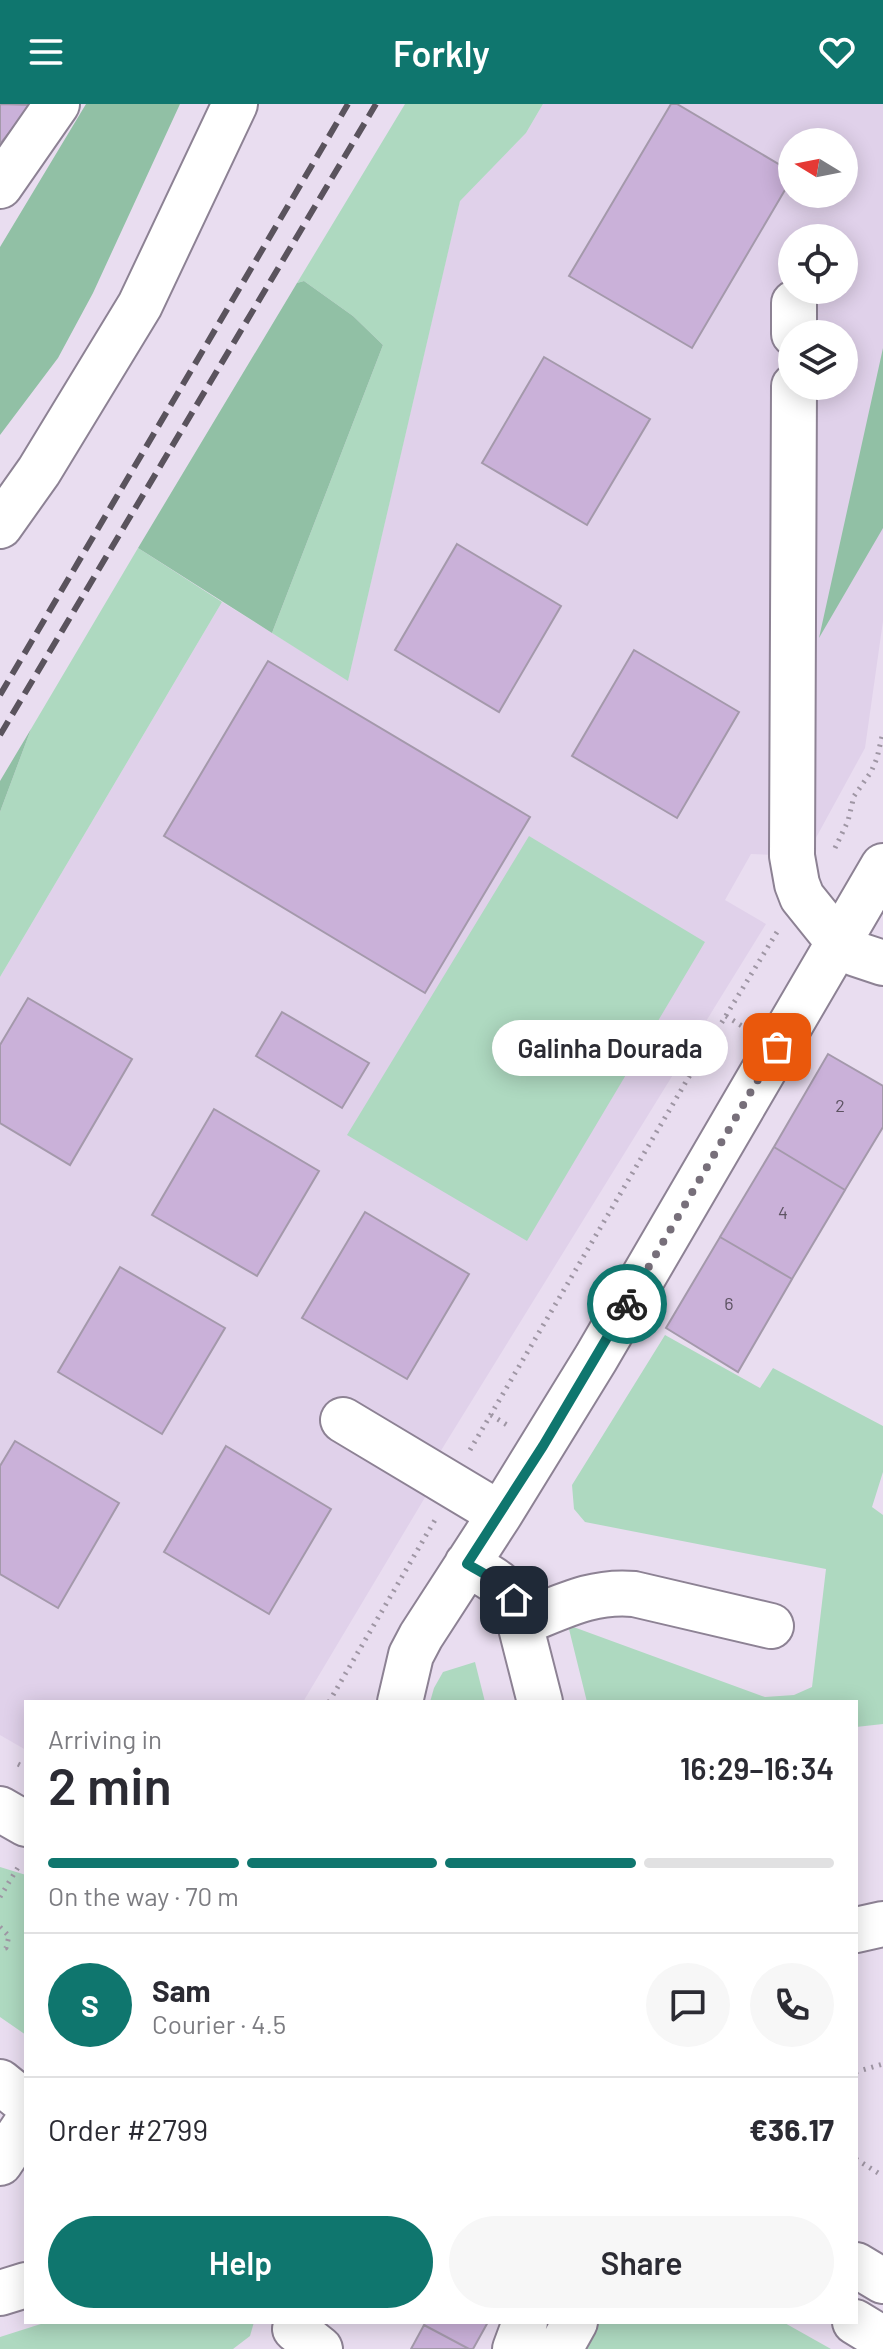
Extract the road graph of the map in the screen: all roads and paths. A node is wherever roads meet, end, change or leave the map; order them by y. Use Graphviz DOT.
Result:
graph roads {
  1 [pos="57,104"];
  2 [pos="235,104"];
  3 [pos="0,186"];
  4 [pos="794,400"];
  5 [pos="0,526"];
  6 [pos="883,732"];
  7 [pos="829,857"];
  8 [pos="883,866"];
  9 [pos="777,933"];
  10 [pos="839,943"];
  11 [pos="883,963"];
  12 [pos="343,1420"];
  13 [pos="463,1463"];
  14 [pos="500,1514"];
  15 [pos="438,1515"];
  16 [pos="467,1564"];
  17 [pos="521,1623"];
  18 [pos="771,1626"];
  19 [pos="411,1655"];
  20 [pos="330,1700"];
  21 [pos="386,1700"];
  22 [pos="400,1700"];
  23 [pos="540,1700"];
  24 [pos="18,1764"];
  25 [pos="24,1767"];
  26 [pos="0,1809"];
  27 [pos="24,1823"];
  28 [pos="883,1924"];
  29 [pos="0,1927"];
  30 [pos="858,1930"];
  31 [pos="0,1950"];
  32 [pos="883,2064"];
  33 [pos="858,2071"];
  34 [pos="0,2082"];
  35 [pos="24,2101"];
  36 [pos="24,2127"];
  37 [pos="858,2160"];
  38 [pos="0,2163"];
  39 [pos="883,2176"];
  40 [pos="858,2266"];
  41 [pos="883,2281"];
  42 [pos="24,2286"];
  43 [pos="0,2293"];
  44 [pos="524,2324"];
  45 [pos="574,2324"];
  46 [pos="858,2324"];
  47 [pos="883,2339"];
  48 [pos="515,2349"];
  49 [pos="560,2349"];
  1 -- 3 [label="main road"];
  2 -- 5 [label="main road"];
  4 -- 10 [label="main road"];
  6 -- 7 [label="path"];
  8 -- 10 [label="main road"];
  9 -- 13 [label="path"];
  10 -- 11 [label="main road"];
  10 -- 14 [label="main road"];
  12 -- 14 [label="main road"];
  14 -- 16 [label="main road"];
  15 -- 20 [label="path"];
  16 -- 17 [label="main road"];
  16 -- 19 [label="main road"];
  17 -- 18 [label="main road"];
  17 -- 23 [label="main road"];
  19 -- 21 [label="main road"];
  19 -- 22 [label="main road"];
  24 -- 25 [label="path"];
  26 -- 27 [label="main road"];
  28 -- 30 [label="main road"];
  29 -- 31 [label="path"];
  32 -- 33 [label="path"];
  34 -- 35 [label="main road"];
  36 -- 38 [label="main road"];
  37 -- 39 [label="path"];
  40 -- 41 [label="main road"];
  42 -- 43 [label="main road"];
  44 -- 48 [label="main road"];
  45 -- 49 [label="main road"];
  46 -- 47 [label="main road"];
}
